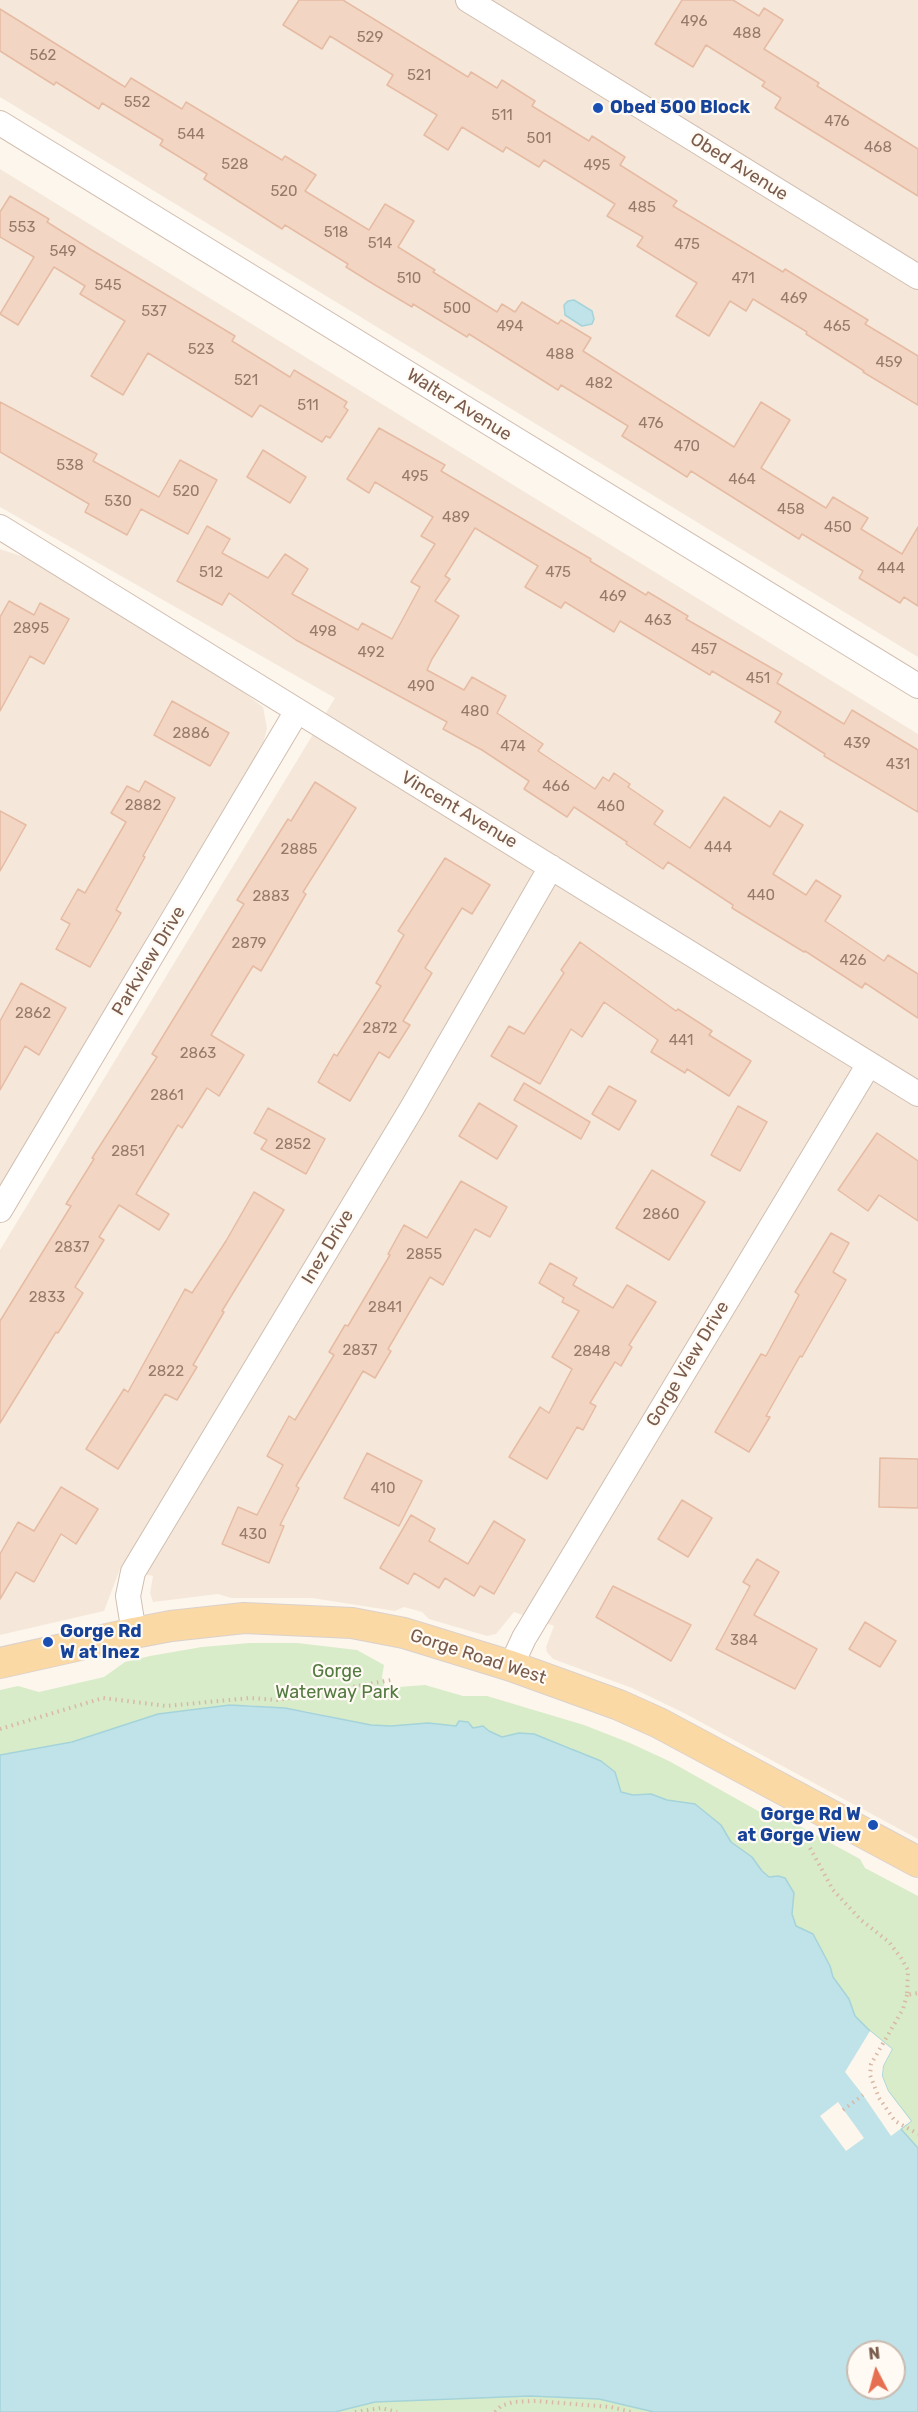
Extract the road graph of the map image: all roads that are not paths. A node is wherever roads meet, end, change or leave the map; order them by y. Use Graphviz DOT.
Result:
graph roads {
  1 [pos="468,0"];
  2 [pos="0,123"];
  3 [pos="918,277"];
  4 [pos="0,527"];
  5 [pos="918,687"];
  6 [pos="297,711"];
  7 [pos="551,867"];
  8 [pos="869,1064"];
  9 [pos="918,1094"];
  10 [pos="0,1210"];
  11 [pos="134,1633"];
  12 [pos="0,1664"];
  13 [pos="511,1666"];
  14 [pos="918,1862"];
  1 -- 3 [label="street, Obed Avenue"];
  2 -- 5 [label="street, Walter Avenue"];
  4 -- 6 [label="street, Vincent Avenue"];
  6 -- 7 [label="street, Vincent Avenue"];
  6 -- 10 [label="street, Parkview Drive"];
  7 -- 8 [label="street, Vincent Avenue"];
  7 -- 11 [label="street, Inez Drive"];
  8 -- 9 [label="street, Vincent Avenue"];
  8 -- 13 [label="street, Gorge View Drive"];
  11 -- 12 [label="main road, Gorge Road West"];
  11 -- 13 [label="main road, Gorge Road West"];
  13 -- 14 [label="main road, Gorge Road West"];
}
